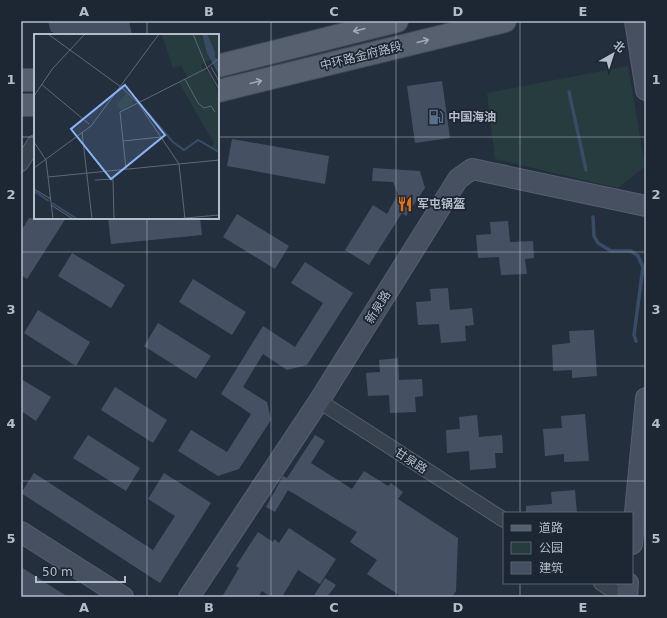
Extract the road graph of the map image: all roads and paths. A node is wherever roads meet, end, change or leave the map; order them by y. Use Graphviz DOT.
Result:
graph roads {
  1 [pos="397,21"];
  2 [pos="505,21"];
  3 [pos="635,21"];
  4 [pos="219,66"];
  5 [pos="21,80"];
  6 [pos="34,80"];
  7 [pos="646,90"];
  8 [pos="219,91"];
  9 [pos="21,105"];
  10 [pos="34,105"];
  11 [pos="34,144"];
  12 [pos="21,164"];
  13 [pos="646,206"];
  14 [pos="646,398"];
  15 [pos="319,401"];
  16 [pos="503,519"];
  17 [pos="21,532"];
  18 [pos="633,534"];
  19 [pos="603,584"];
  20 [pos="628,584"];
  21 [pos="123,597"];
  22 [pos="189,597"];
  23 [pos="623,597"];
  24 [pos="627,597"];
  1 -- 4 [label="main road, 中环路金府路段, one-way"];
  8 -- 2 [label="main road, 中环路金府路段, one-way"];
  3 -- 7 [label="street"];
  5 -- 6 [label="main road"];
  9 -- 10 [label="main road"];
  11 -- 12 [label="street"];
  13 -- 15 [label="street, 新泉路"];
  14 -- 18 [label="street"];
  15 -- 16 [label="street, 甘泉路"];
  15 -- 22 [label="street, 新泉路"];
  17 -- 21 [label="street"];
  19 -- 23 [label="street"];
  20 -- 24 [label="street"];
}
